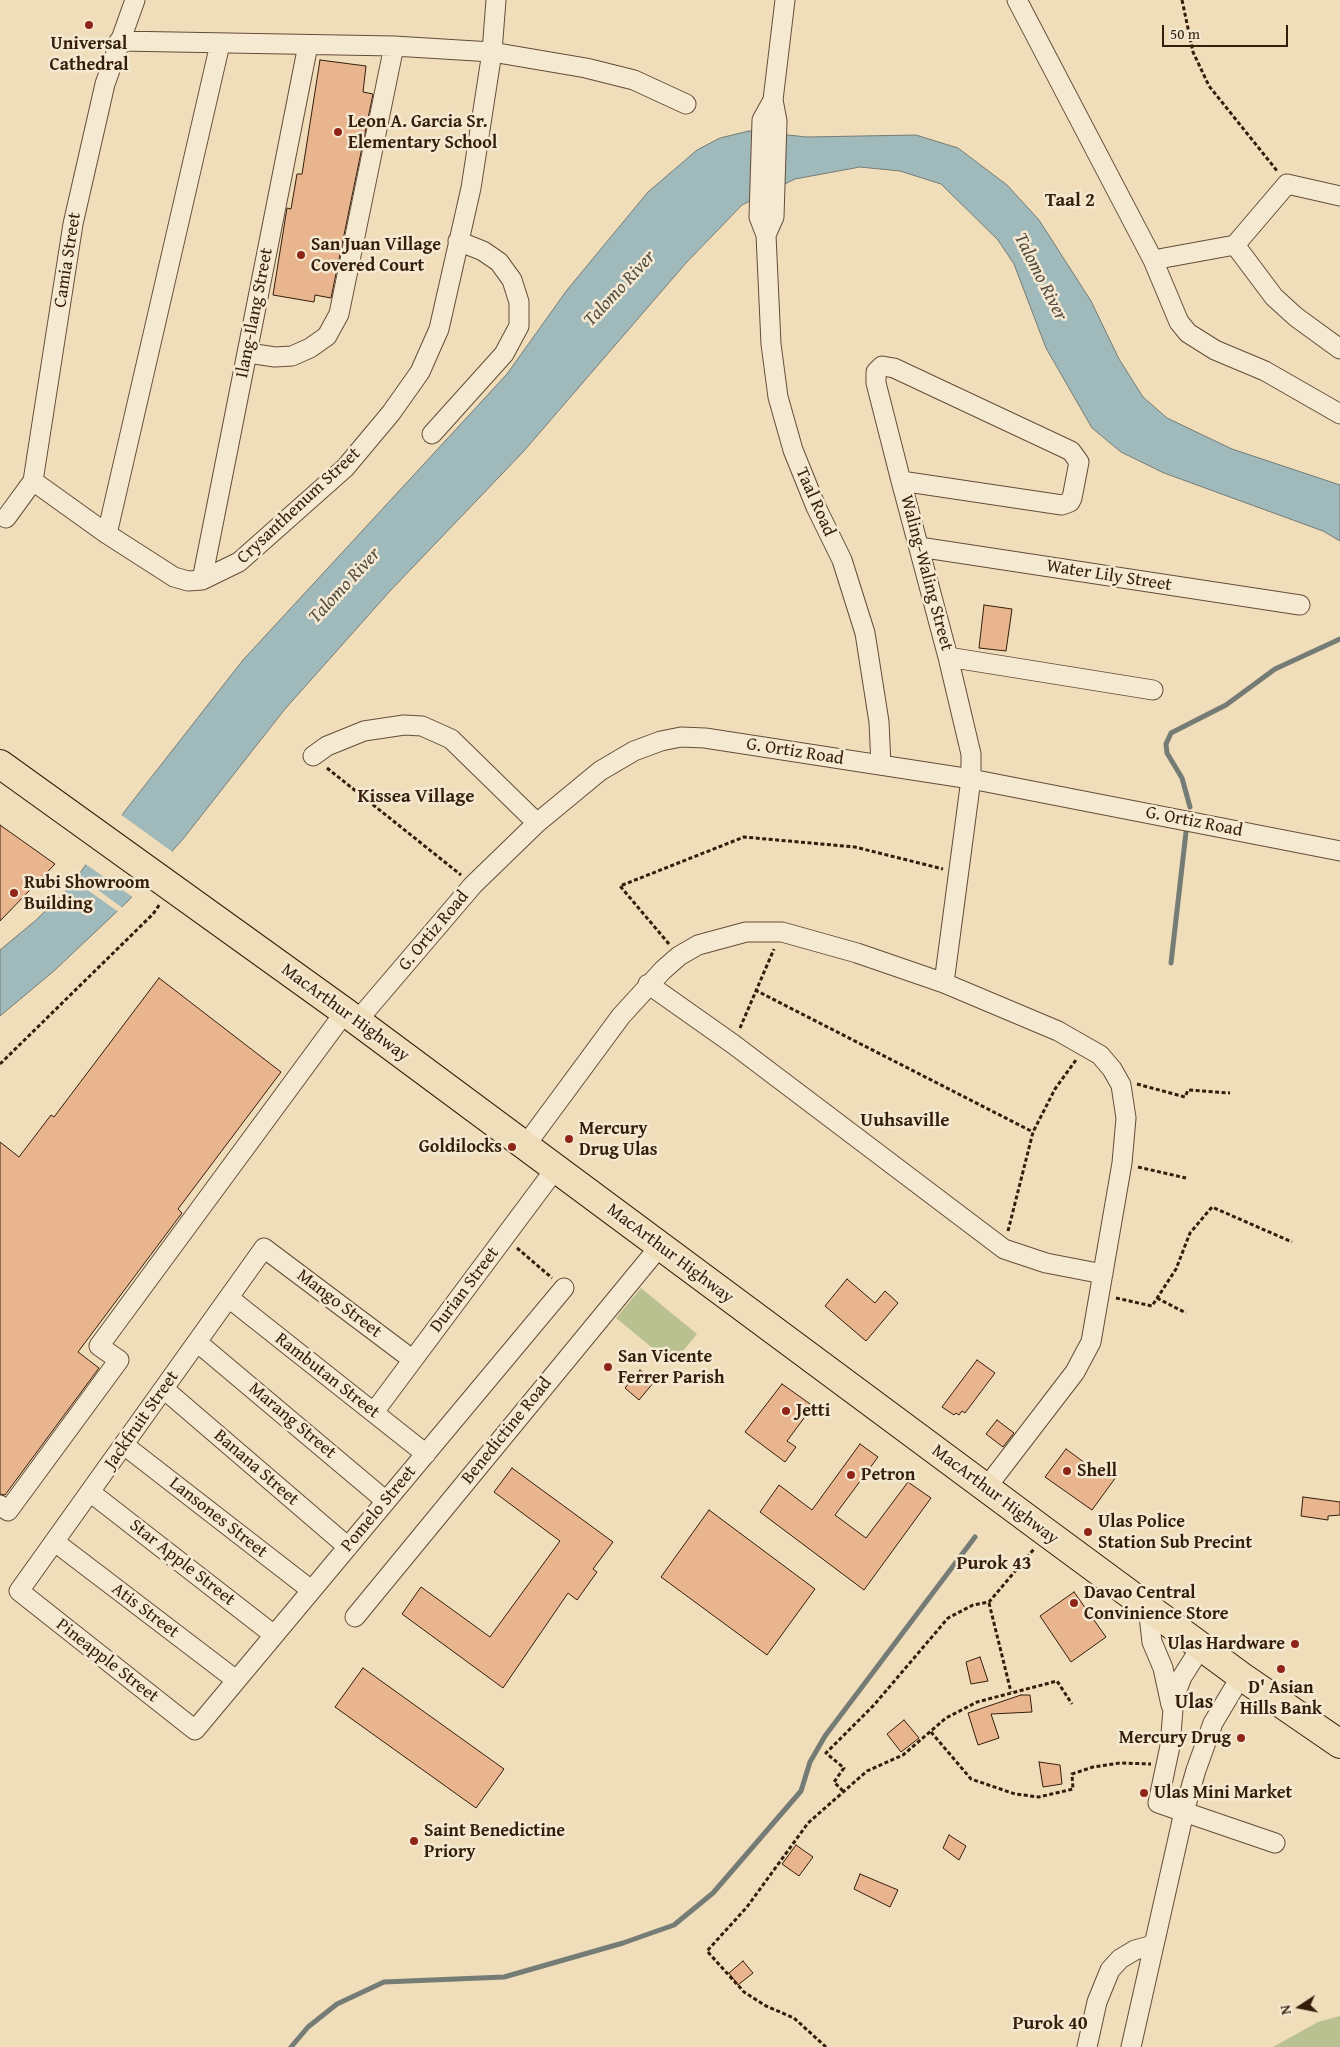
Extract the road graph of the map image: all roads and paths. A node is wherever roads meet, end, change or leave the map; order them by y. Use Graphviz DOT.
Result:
graph roads {
  1 [pos="135,0"];
  2 [pos="496,0"];
  3 [pos="785,0"];
  4 [pos="1017,0"];
  5 [pos="1182,0"];
  6 [pos="119,41"];
  7 [pos="220,44"];
  8 [pos="308,45"];
  9 [pos="394,46"];
  10 [pos="492,52"];
  11 [pos="686,104"];
  12 [pos="1287,184"];
  13 [pos="1340,196"];
  14 [pos="458,241"];
  15 [pos="1235,245"];
  16 [pos="1154,260"];
  17 [pos="1340,348"];
  18 [pos="248,353"];
  19 [pos="1340,414"];
  20 [pos="432,434"];
  21 [pos="33,480"];
  22 [pos="901,481"];
  23 [pos="6,518"];
  24 [pos="107,534"];
  25 [pos="919,546"];
  26 [pos="202,580"];
  27 [pos="1300,604"];
  28 [pos="948,657"];
  29 [pos="1153,690"];
  30 [pos="313,756"];
  31 [pos="0,764"];
  32 [pos="881,765"];
  33 [pos="971,779"];
  34 [pos="537,823"];
  35 [pos="1340,850"];
  36 [pos="958,873"];
  37 [pos="473,885"];
  38 [pos="170,887"];
  39 [pos="782,932"];
  40 [pos="679,956"];
  41 [pos="944,983"];
  42 [pos="648,984"];
  43 [pos="755,990"];
  44 [pos="351,1016"];
  45 [pos="733,1044"];
  46 [pos="1087,1046"];
  47 [pos="0,1064"];
  48 [pos="1121,1085"];
  49 [pos="1230,1093"];
  50 [pos="1032,1132"];
  51 [pos="525,1146"];
  52 [pos="1122,1163"];
  53 [pos="556,1168"];
  54 [pos="1186,1178"];
  55 [pos="504,1237"];
  56 [pos="1292,1242"];
  57 [pos="660,1246"];
  58 [pos="264,1248"];
  59 [pos="1004,1249"];
  60 [pos="1102,1274"];
  61 [pos="564,1288"];
  62 [pos="1100,1294"];
  63 [pos="229,1298"];
  64 [pos="1158,1298"];
  65 [pos="1186,1314"];
  66 [pos="197,1342"];
  67 [pos="413,1360"];
  68 [pos="164,1389"];
  69 [pos="374,1412"];
  70 [pos="124,1445"];
  71 [pos="426,1454"];
  72 [pos="986,1488"];
  73 [pos="90,1492"];
  74 [pos="386,1501"];
  75 [pos="0,1505"];
  76 [pos="1047,1533"];
  77 [pos="55,1542"];
  78 [pos="348,1546"];
  79 [pos="311,1590"];
  80 [pos="19,1592"];
  81 [pos="989,1602"];
  82 [pos="1148,1607"];
  83 [pos="356,1617"];
  84 [pos="274,1634"];
  85 [pos="1201,1646"];
  86 [pos="1241,1676"];
  87 [pos="236,1680"];
  88 [pos="1011,1692"];
  89 [pos="1072,1704"];
  90 [pos="1172,1712"];
  91 [pos="195,1730"];
  92 [pos="931,1732"];
  93 [pos="1340,1744"];
  94 [pos="1167,1766"];
  95 [pos="843,1791"];
  96 [pos="1184,1812"];
  97 [pos="1275,1843"];
  98 [pos="1154,1945"];
  99 [pos="826,2047"];
  100 [pos="1087,2047"];
  101 [pos="1131,2047"];
  1 -- 6 [label="street, Camia Street"];
  2 -- 10 [label="street, Crysanthenum Street"];
  3 -- 32 [label="street, Taal Road"];
  4 -- 16 [label="street"];
  5 -- 12 [label="path"];
  6 -- 7 [label="street"];
  6 -- 21 [label="street, Camia Street"];
  7 -- 8 [label="street"];
  7 -- 24 [label="street"];
  8 -- 9 [label="street"];
  8 -- 18 [label="street, Ilang-Ilang Street"];
  9 -- 10 [label="street"];
  9 -- 18 [label="street"];
  10 -- 11 [label="street"];
  10 -- 14 [label="street, Crysanthenum Street"];
  12 -- 13 [label="street"];
  12 -- 15 [label="street"];
  14 -- 20 [label="street"];
  14 -- 26 [label="street, Crysanthenum Street"];
  15 -- 16 [label="street"];
  15 -- 17 [label="street"];
  16 -- 19 [label="street"];
  18 -- 26 [label="street, Ilang-Ilang Street"];
  21 -- 23 [label="street, Camia Street"];
  21 -- 24 [label="street, Crysanthenum Street"];
  22 -- 22 [label="street, Waling-Waling Street"];
  22 -- 25 [label="street, Waling-Waling Street"];
  24 -- 26 [label="street, Crysanthenum Street"];
  25 -- 27 [label="street, Water Lily Street"];
  25 -- 28 [label="street, Waling-Waling Street"];
  28 -- 29 [label="street"];
  28 -- 33 [label="street, Waling-Waling Street"];
  30 -- 34 [label="street"];
  30 -- 37 [label="path"];
  31 -- 38 [label="highway, MacArthur Highway"];
  32 -- 33 [label="street, G. Ortiz Road"];
  32 -- 34 [label="street, G. Ortiz Road"];
  33 -- 35 [label="street, G. Ortiz Road"];
  33 -- 36 [label="street, Waling-Waling Street"];
  34 -- 37 [label="street, G. Ortiz Road"];
  36 -- 40 [label="path"];
  36 -- 41 [label="street, Waling-Waling Street"];
  37 -- 44 [label="street, G. Ortiz Road"];
  38 -- 44 [label="highway, MacArthur Highway"];
  38 -- 47 [label="path"];
  39 -- 40 [label="street"];
  39 -- 41 [label="street"];
  39 -- 43 [label="path"];
  40 -- 42 [label="street"];
  41 -- 46 [label="street"];
  42 -- 45 [label="street"];
  42 -- 51 [label="street"];
  43 -- 45 [label="path"];
  43 -- 50 [label="path"];
  44 -- 51 [label="highway, MacArthur Highway"];
  44 -- 75 [label="street, G. Ortiz Road"];
  45 -- 59 [label="street"];
  46 -- 48 [label="street"];
  46 -- 50 [label="path"];
  48 -- 49 [label="path"];
  48 -- 52 [label="street"];
  50 -- 59 [label="path"];
  51 -- 53 [label="highway, MacArthur Highway"];
  52 -- 54 [label="path"];
  52 -- 60 [label="street"];
  53 -- 55 [label="street, Durian Street"];
  53 -- 57 [label="highway, MacArthur Highway"];
  55 -- 61 [label="path"];
  55 -- 67 [label="street, Durian Street"];
  56 -- 64 [label="path"];
  57 -- 72 [label="highway, MacArthur Highway"];
  57 -- 83 [label="street, Benedictine Road"];
  58 -- 63 [label="street, Jackfruit Street"];
  58 -- 67 [label="street, Mango Street"];
  59 -- 60 [label="street"];
  60 -- 62 [label="street"];
  61 -- 71 [label="street, Pomelo Street"];
  62 -- 64 [label="path"];
  62 -- 72 [label="street"];
  63 -- 66 [label="street, Jackfruit Street"];
  63 -- 69 [label="street, Rambutan Street"];
  64 -- 65 [label="path"];
  66 -- 68 [label="street, Jackfruit Street"];
  66 -- 74 [label="street, Marang Street"];
  67 -- 69 [label="street, Durian Street"];
  68 -- 70 [label="street, Jackfruit Street"];
  68 -- 78 [label="street, Banana Street"];
  69 -- 71 [label="street, Rambutan Street"];
  70 -- 73 [label="street, Jackfruit Street"];
  70 -- 79 [label="street, Lansones Street"];
  71 -- 74 [label="street, Pomelo Street"];
  72 -- 76 [label="highway, MacArthur Highway"];
  73 -- 77 [label="street, Jackfruit Street"];
  73 -- 84 [label="street, Star Apple Street"];
  74 -- 78 [label="street, Pomelo Street"];
  76 -- 81 [label="path"];
  76 -- 82 [label="highway, MacArthur Highway"];
  77 -- 80 [label="street, Jackfruit Street"];
  77 -- 87 [label="street, Atis Street"];
  78 -- 79 [label="street, Pomelo Street"];
  79 -- 84 [label="street, Pomelo Street"];
  80 -- 91 [label="street, Pineapple Street"];
  81 -- 88 [label="path"];
  81 -- 95 [label="path"];
  82 -- 85 [label="highway, MacArthur Highway"];
  82 -- 90 [label="street"];
  84 -- 87 [label="street, Pomelo Street"];
  85 -- 86 [label="highway, MacArthur Highway"];
  85 -- 90 [label="street"];
  86 -- 93 [label="highway, MacArthur Highway"];
  86 -- 96 [label="street"];
  87 -- 91 [label="street, Pomelo Street"];
  88 -- 89 [label="path"];
  88 -- 92 [label="path"];
  90 -- 94 [label="street"];
  92 -- 94 [label="path"];
  92 -- 95 [label="path"];
  94 -- 96 [label="street"];
  95 -- 99 [label="path"];
  96 -- 97 [label="street"];
  96 -- 98 [label="street"];
  98 -- 100 [label="street"];
  98 -- 101 [label="street"];
}
